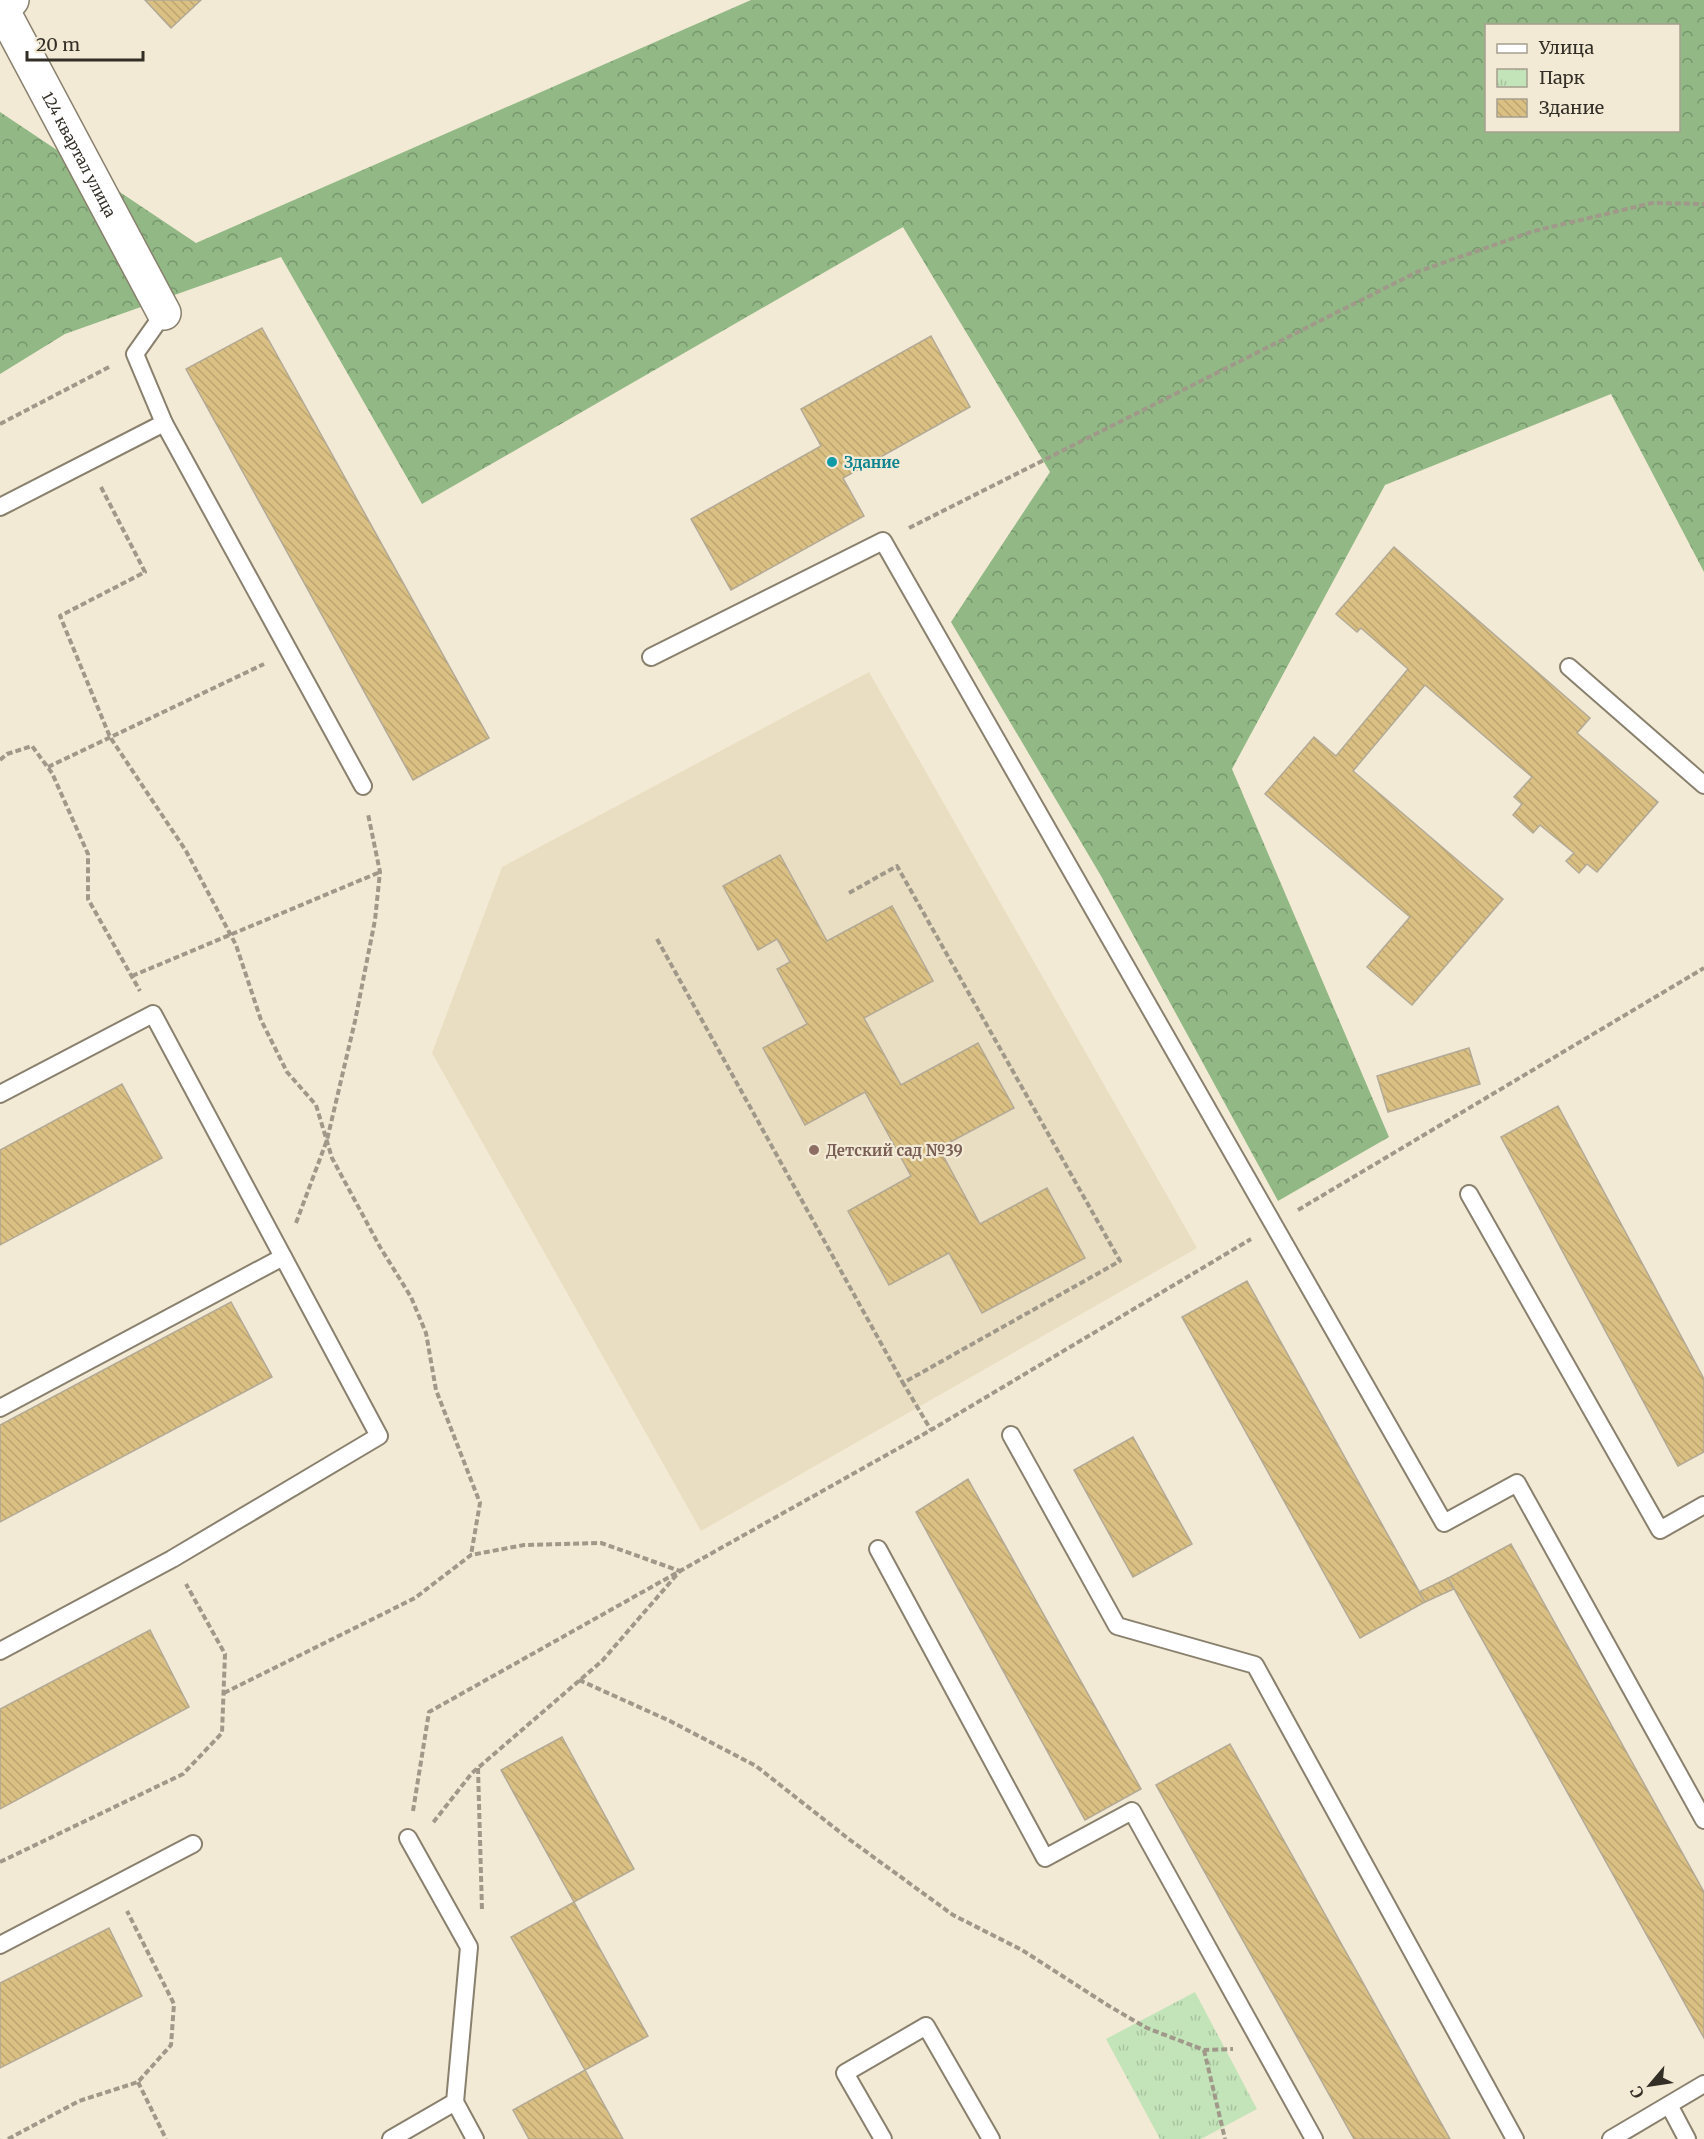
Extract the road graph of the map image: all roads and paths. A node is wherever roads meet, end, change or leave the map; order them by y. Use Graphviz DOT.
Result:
graph roads {
  1 [pos="5,6"];
  2 [pos="1704,204"];
  3 [pos="164,313"];
  4 [pos="135,354"];
  5 [pos="164,423"];
  6 [pos="0,424"];
  7 [pos="88,462"];
  8 [pos="0,507"];
  9 [pos="883,541"];
  10 [pos="290,652"];
  11 [pos="651,657"];
  12 [pos="1569,667"];
  13 [pos="110,737"];
  14 [pos="0,760"];
  15 [pos="48,767"];
  16 [pos="1704,785"];
  17 [pos="363,786"];
  18 [pos="380,872"];
  19 [pos="849,893"];
  20 [pos="230,933"];
  21 [pos="657,939"];
  22 [pos="1704,968"];
  23 [pos="132,976"];
  24 [pos="153,1014"];
  25 [pos="0,1094"];
  26 [pos="327,1140"];
  27 [pos="1469,1194"];
  28 [pos="1274,1225"];
  29 [pos="283,1257"];
  30 [pos="903,1383"];
  31 [pos="0,1408"];
  32 [pos="931,1430"];
  33 [pos="1011,1435"];
  34 [pos="1704,1505"];
  35 [pos="878,1549"];
  36 [pos="471,1555"];
  37 [pos="172,1558"];
  38 [pos="680,1571"];
  39 [pos="0,1651"];
  40 [pos="579,1680"];
  41 [pos="224,1693"];
  42 [pos="1704,1820"];
  43 [pos="411,1843"];
  44 [pos="193,1844"];
  45 [pos="0,1862"];
  46 [pos="114,1886"];
  47 [pos="0,1945"];
  48 [pos="1263,2048"];
  49 [pos="1204,2049"];
  50 [pos="138,2082"];
  51 [pos="1704,2084"];
  52 [pos="455,2102"];
  53 [pos="1669,2105"];
  54 [pos="8,2139"];
  55 [pos="166,2139"];
  56 [pos="391,2139"];
  57 [pos="475,2139"];
  58 [pos="883,2139"];
  59 [pos="991,2139"];
  60 [pos="1225,2139"];
  61 [pos="1314,2139"];
  62 [pos="1515,2139"];
  63 [pos="1611,2139"];
  64 [pos="1687,2139"];
  1 -- 3 [label="street, 124 квартал улица"];
  2 -- 9 [label="path"];
  3 -- 4 [label="lane"];
  4 -- 5 [label="lane"];
  4 -- 6 [label="path"];
  5 -- 7 [label="lane"];
  5 -- 10 [label="lane"];
  7 -- 8 [label="lane"];
  7 -- 13 [label="path"];
  9 -- 11 [label="lane"];
  9 -- 28 [label="lane"];
  10 -- 13 [label="path"];
  10 -- 17 [label="lane"];
  12 -- 16 [label="lane"];
  13 -- 15 [label="path"];
  13 -- 20 [label="path"];
  14 -- 15 [label="path"];
  15 -- 23 [label="path"];
  17 -- 18 [label="path"];
  18 -- 20 [label="path"];
  18 -- 26 [label="path"];
  19 -- 30 [label="path"];
  20 -- 23 [label="path"];
  20 -- 26 [label="path"];
  21 -- 30 [label="path"];
  22 -- 28 [label="path"];
  23 -- 24 [label="path"];
  24 -- 25 [label="lane"];
  24 -- 29 [label="lane"];
  26 -- 29 [label="path"];
  26 -- 36 [label="path"];
  27 -- 34 [label="lane"];
  28 -- 32 [label="path"];
  28 -- 42 [label="lane"];
  29 -- 31 [label="lane"];
  29 -- 37 [label="lane"];
  30 -- 32 [label="path"];
  32 -- 38 [label="path"];
  33 -- 62 [label="lane"];
  35 -- 48 [label="lane"];
  36 -- 38 [label="path"];
  36 -- 41 [label="path"];
  37 -- 39 [label="lane"];
  37 -- 41 [label="path"];
  38 -- 40 [label="path"];
  38 -- 43 [label="path"];
  40 -- 43 [label="path"];
  40 -- 49 [label="path"];
  41 -- 45 [label="path"];
  43 -- 52 [label="lane"];
  44 -- 46 [label="lane"];
  46 -- 47 [label="lane"];
  46 -- 50 [label="path"];
  48 -- 49 [label="path"];
  48 -- 61 [label="lane"];
  49 -- 60 [label="path"];
  50 -- 54 [label="path"];
  50 -- 55 [label="path"];
  51 -- 53 [label="lane"];
  52 -- 56 [label="lane"];
  52 -- 57 [label="lane"];
  53 -- 63 [label="lane"];
  53 -- 64 [label="lane"];
  58 -- 59 [label="lane"];
}
